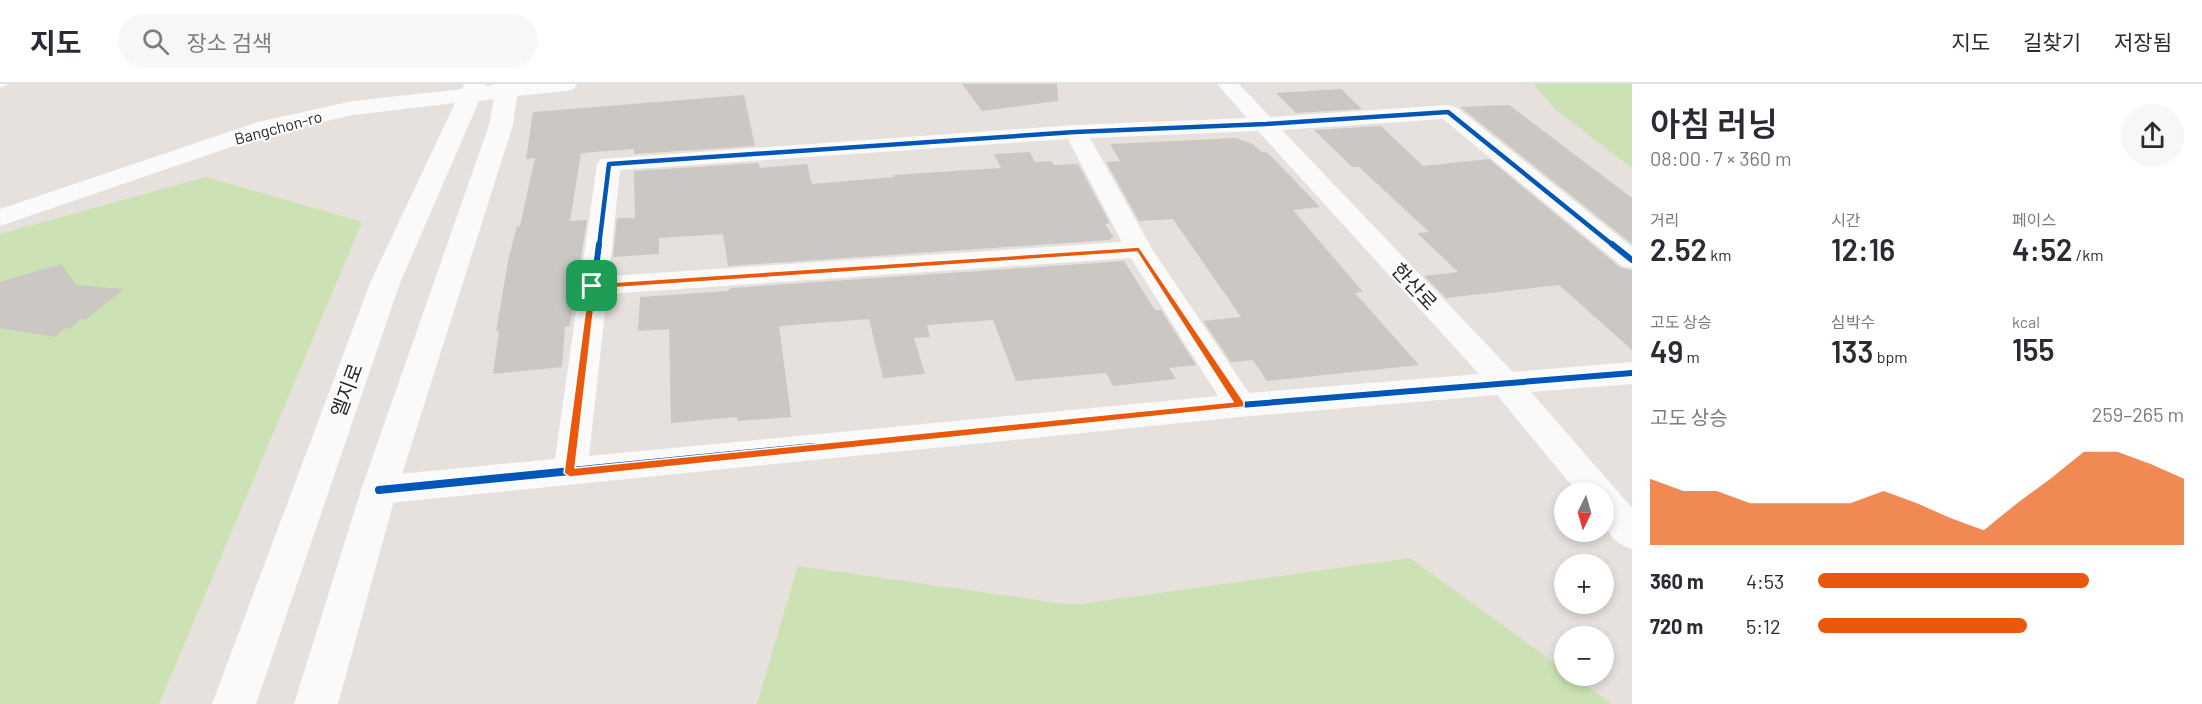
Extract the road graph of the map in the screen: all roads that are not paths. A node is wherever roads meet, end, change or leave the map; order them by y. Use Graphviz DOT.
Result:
graph roads {
  1 [pos="4,84"];
  2 [pos="419,84"];
  3 [pos="566,84"];
  4 [pos="1227,84"];
  5 [pos="0,86"];
  6 [pos="508,87"];
  7 [pos="474,88"];
  8 [pos="383,104"];
  9 [pos="1266,124"];
  10 [pos="1076,132"];
  11 [pos="0,218"];
  12 [pos="1139,249"];
  13 [pos="1632,260"];
  14 [pos="592,286"];
  15 [pos="1632,373"];
  16 [pos="1504,382"];
  17 [pos="1240,405"];
  18 [pos="570,473"];
  19 [pos="1589,482"];
  20 [pos="379,490"];
  21 [pos="1614,512"];
  22 [pos="1632,534"];
  23 [pos="234,704"];
  24 [pos="316,704"];
  1 -- 5 [label="lane"];
  2 -- 8 [label="main road"];
  3 -- 6 [label="main road, Bangchon-ro"];
  4 -- 9 [label="street, 한산로"];
  6 -- 7 [label="main road, Bangchon-ro"];
  6 -- 20 [label="main road"];
  7 -- 8 [label="main road, Bangchon-ro"];
  7 -- 23 [label="main road, 엘지로"];
  8 -- 11 [label="main road, Bangchon-ro"];
  9 -- 10 [label="street"];
  9 -- 13 [label="street"];
  9 -- 16 [label="street, 한산로"];
  10 -- 12 [label="street"];
  10 -- 14 [label="street"];
  12 -- 14 [label="street"];
  12 -- 17 [label="street"];
  14 -- 18 [label="street"];
  15 -- 16 [label="street"];
  16 -- 17 [label="street"];
  16 -- 19 [label="street, 한산로"];
  17 -- 18 [label="street"];
  18 -- 20 [label="street"];
  20 -- 24 [label="main road"];
  21 -- 22 [label="street"];
}
